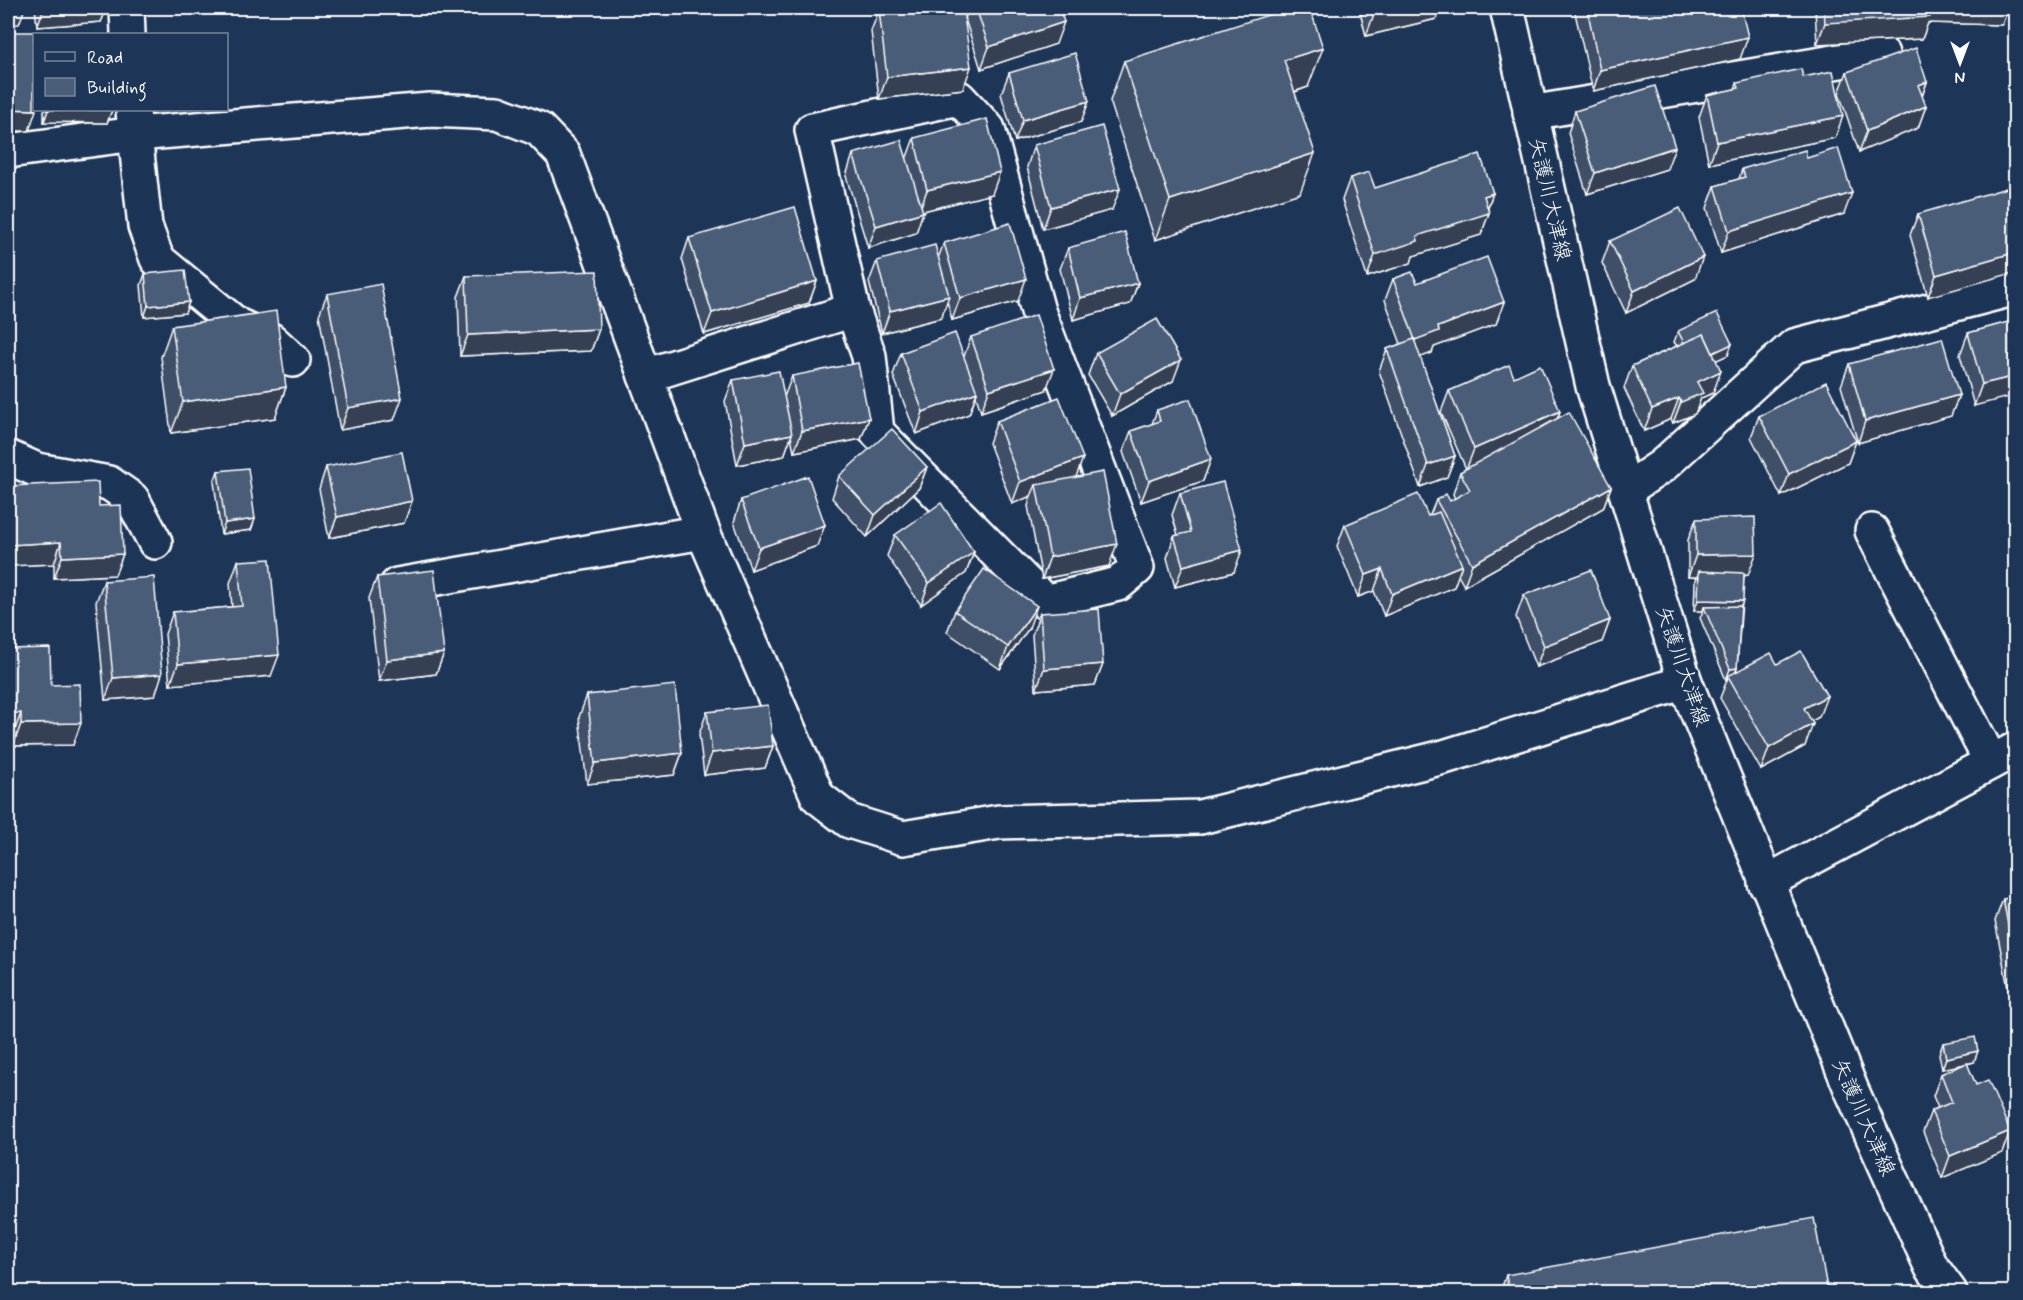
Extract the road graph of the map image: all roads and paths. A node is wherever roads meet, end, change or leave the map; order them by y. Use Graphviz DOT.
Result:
graph roads {
  1 [pos="127,8"];
  2 [pos="1506,8"];
  3 [pos="128,33"];
  4 [pos="1882,54"];
  5 [pos="1530,114"];
  6 [pos="134,122"];
  7 [pos="8,152"];
  8 [pos="2016,288"];
  9 [pos="853,310"];
  10 [pos="294,360"];
  11 [pos="645,376"];
  12 [pos="8,457"];
  13 [pos="1626,490"];
  14 [pos="1872,531"];
  15 [pos="703,532"];
  16 [pos="155,542"];
  17 [pos="397,585"];
  18 [pos="1685,682"];
  19 [pos="2003,755"];
  20 [pos="1765,883"];
  21 [pos="1950,1293"];
  1 -- 3 [label="street"];
  2 -- 5 [label="street, 矢護川大津線"];
  4 -- 5 [label="street"];
  5 -- 13 [label="street, 矢護川大津線"];
  6 -- 7 [label="street"];
  6 -- 10 [label="street"];
  6 -- 11 [label="street"];
  8 -- 13 [label="street"];
  9 -- 9 [label="street"];
  9 -- 11 [label="street"];
  11 -- 15 [label="street"];
  12 -- 16 [label="street"];
  13 -- 18 [label="street, 矢護川大津線"];
  14 -- 19 [label="street"];
  15 -- 17 [label="street"];
  15 -- 18 [label="street"];
  18 -- 20 [label="street, 矢護川大津線"];
  19 -- 20 [label="street"];
  20 -- 21 [label="street, 矢護川大津線"];
}
